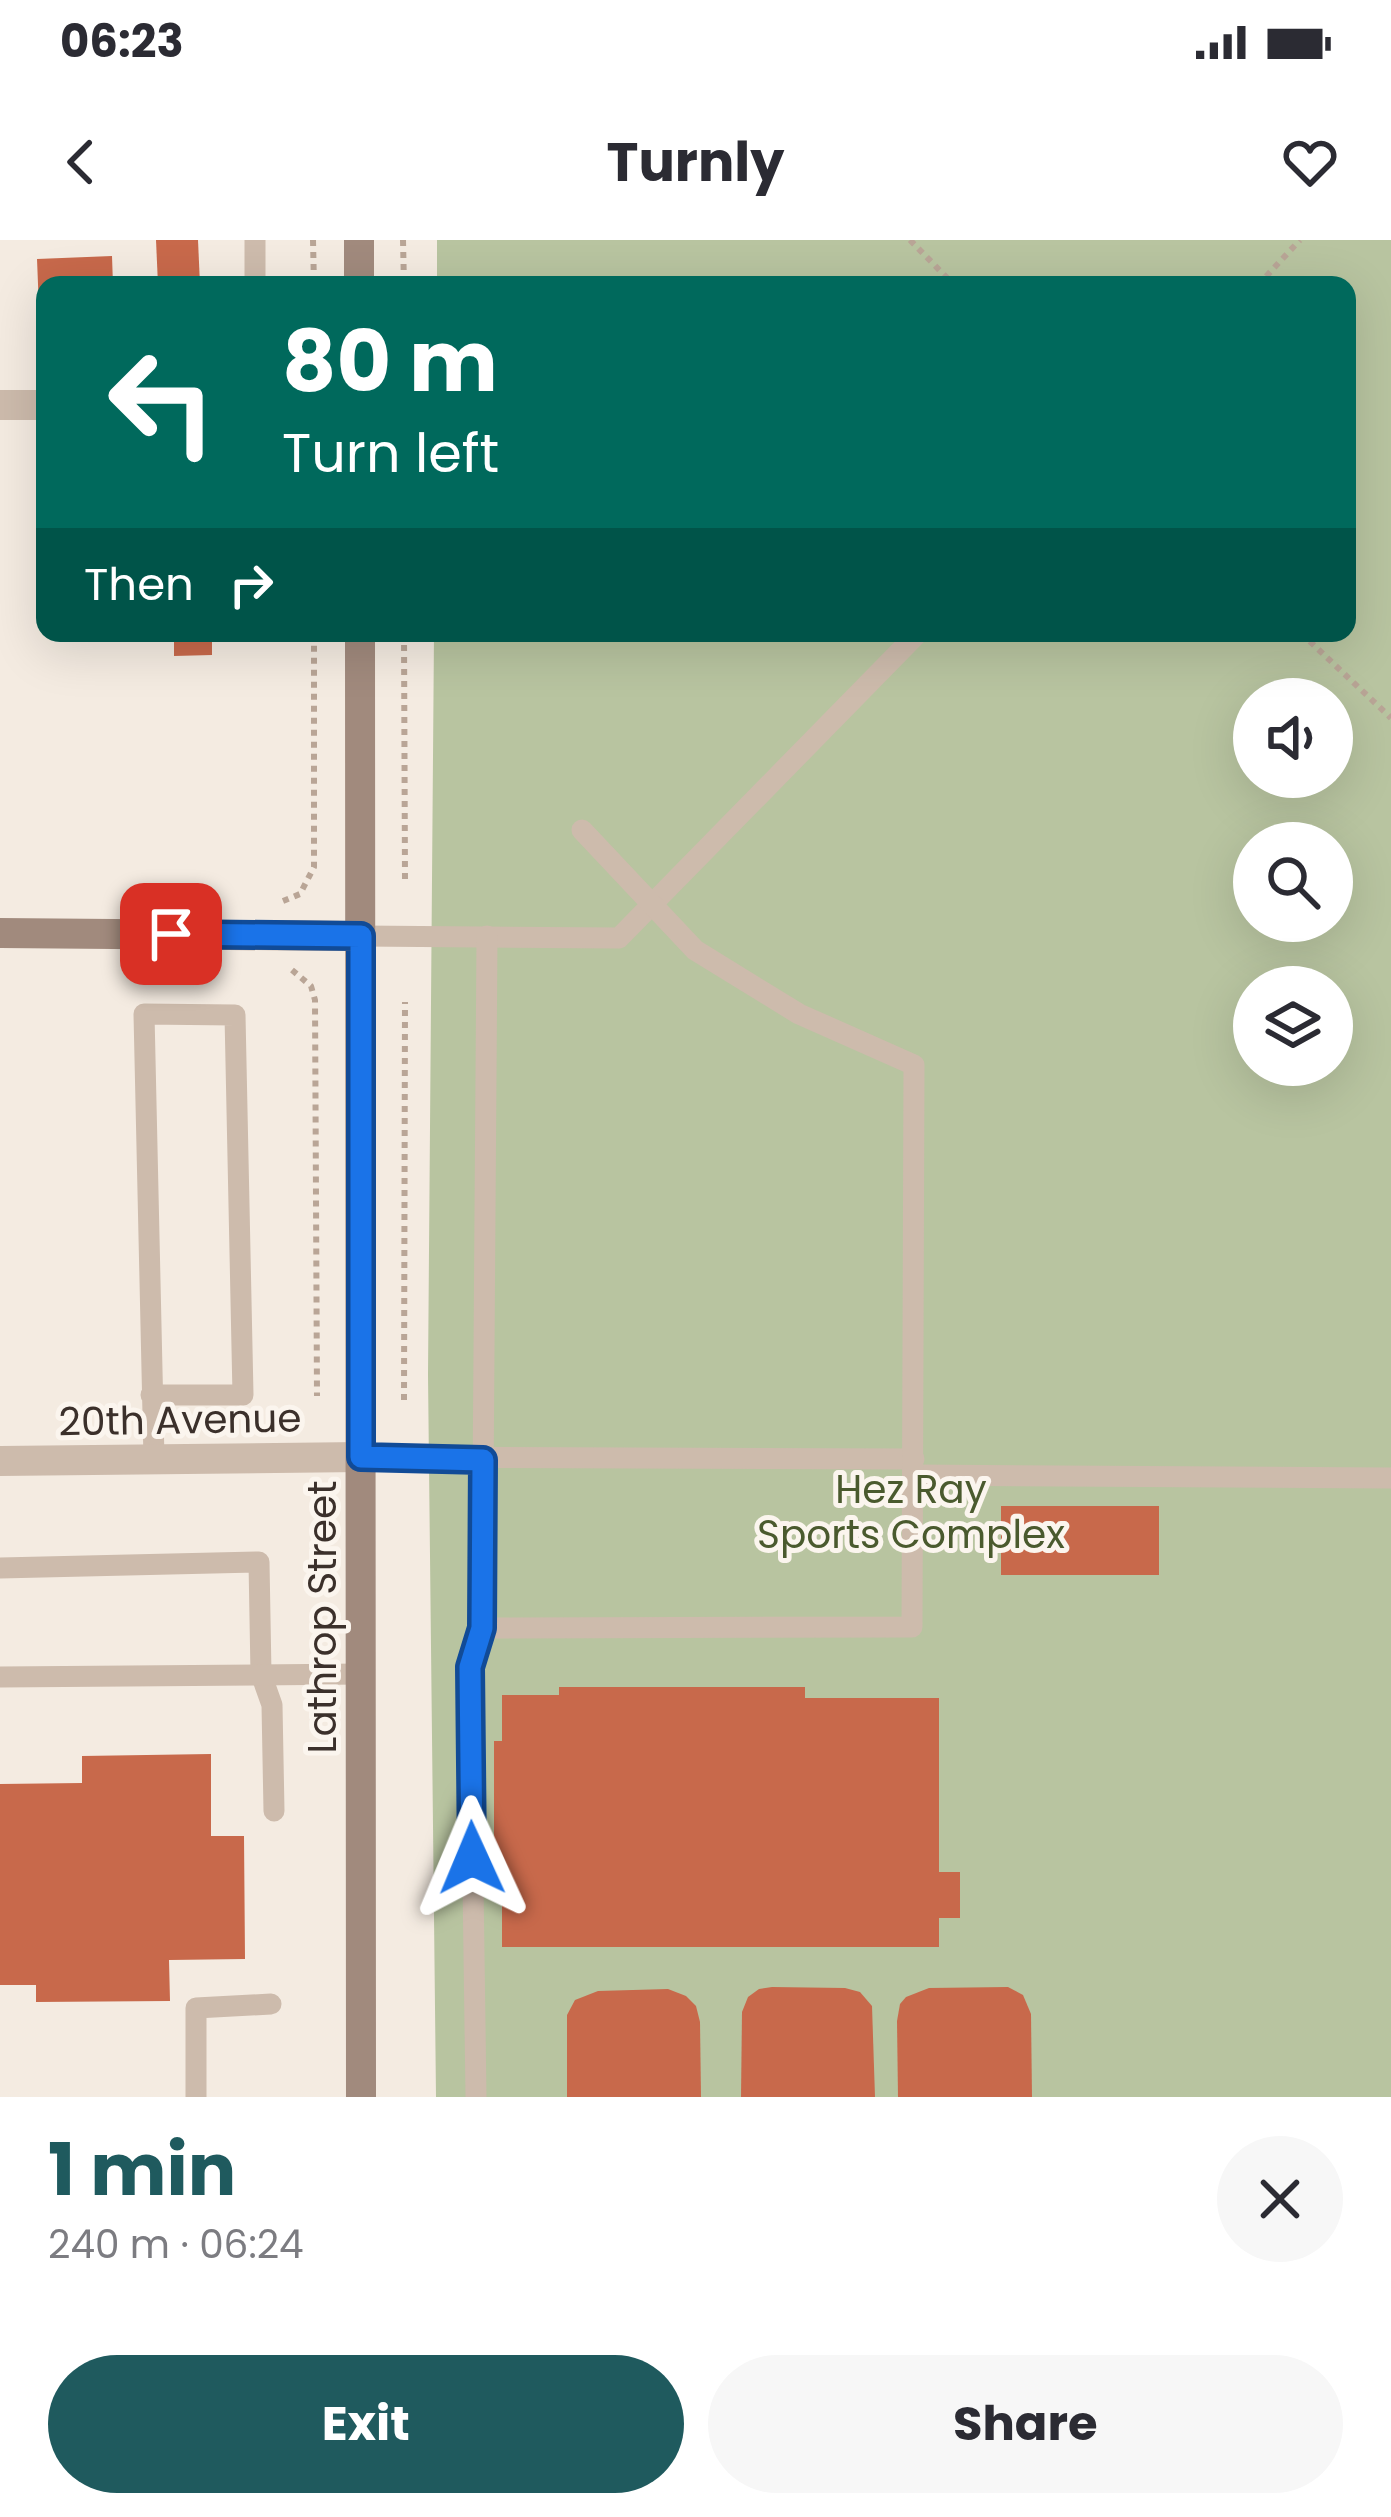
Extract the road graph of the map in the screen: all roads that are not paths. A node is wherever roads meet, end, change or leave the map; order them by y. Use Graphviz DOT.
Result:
graph roads {
  1 [pos="255,240"];
  2 [pos="359,240"];
  3 [pos="255,276"];
  4 [pos="359,276"];
  5 [pos="0,405"];
  6 [pos="36,405"];
  7 [pos="360,642"];
  8 [pos="910,642"];
  9 [pos="582,830"];
  10 [pos="652,904"];
  11 [pos="0,933"];
  12 [pos="361,936"];
  13 [pos="487,936"];
  14 [pos="151,1395"];
  15 [pos="361,1457"];
  16 [pos="154,1459"];
  17 [pos="483,1460"];
  18 [pos="0,1461"];
  19 [pos="914,1467"];
  20 [pos="1391,1478"];
  21 [pos="0,1568"];
  22 [pos="482,1628"];
  23 [pos="261,1674"];
  24 [pos="362,1674"];
  25 [pos="0,1677"];
  26 [pos="274,1811"];
  27 [pos="271,2004"];
  28 [pos="196,2097"];
  29 [pos="361,2097"];
  30 [pos="476,2097"];
  1 -- 3 [label="lane"];
  2 -- 4 [label="main road"];
  5 -- 6 [label="street"];
  7 -- 12 [label="main road, Lathrop Street"];
  8 -- 10 [label="lane"];
  9 -- 10 [label="lane"];
  10 -- 13 [label="lane"];
  10 -- 19 [label="lane"];
  11 -- 12 [label="main road"];
  12 -- 13 [label="lane"];
  12 -- 15 [label="main road, Lathrop Street"];
  13 -- 17 [label="lane"];
  14 -- 14 [label="lane"];
  14 -- 16 [label="lane"];
  15 -- 16 [label="street, 20th Avenue"];
  15 -- 17 [label="lane"];
  15 -- 24 [label="main road, Lathrop Street"];
  16 -- 18 [label="street, 20th Avenue"];
  17 -- 19 [label="lane"];
  17 -- 22 [label="lane"];
  19 -- 20 [label="lane"];
  19 -- 22 [label="lane"];
  21 -- 23 [label="lane"];
  22 -- 30 [label="lane"];
  23 -- 24 [label="lane"];
  23 -- 25 [label="lane"];
  23 -- 26 [label="lane"];
  24 -- 29 [label="main road, Lathrop Street"];
  27 -- 28 [label="lane"];
}
